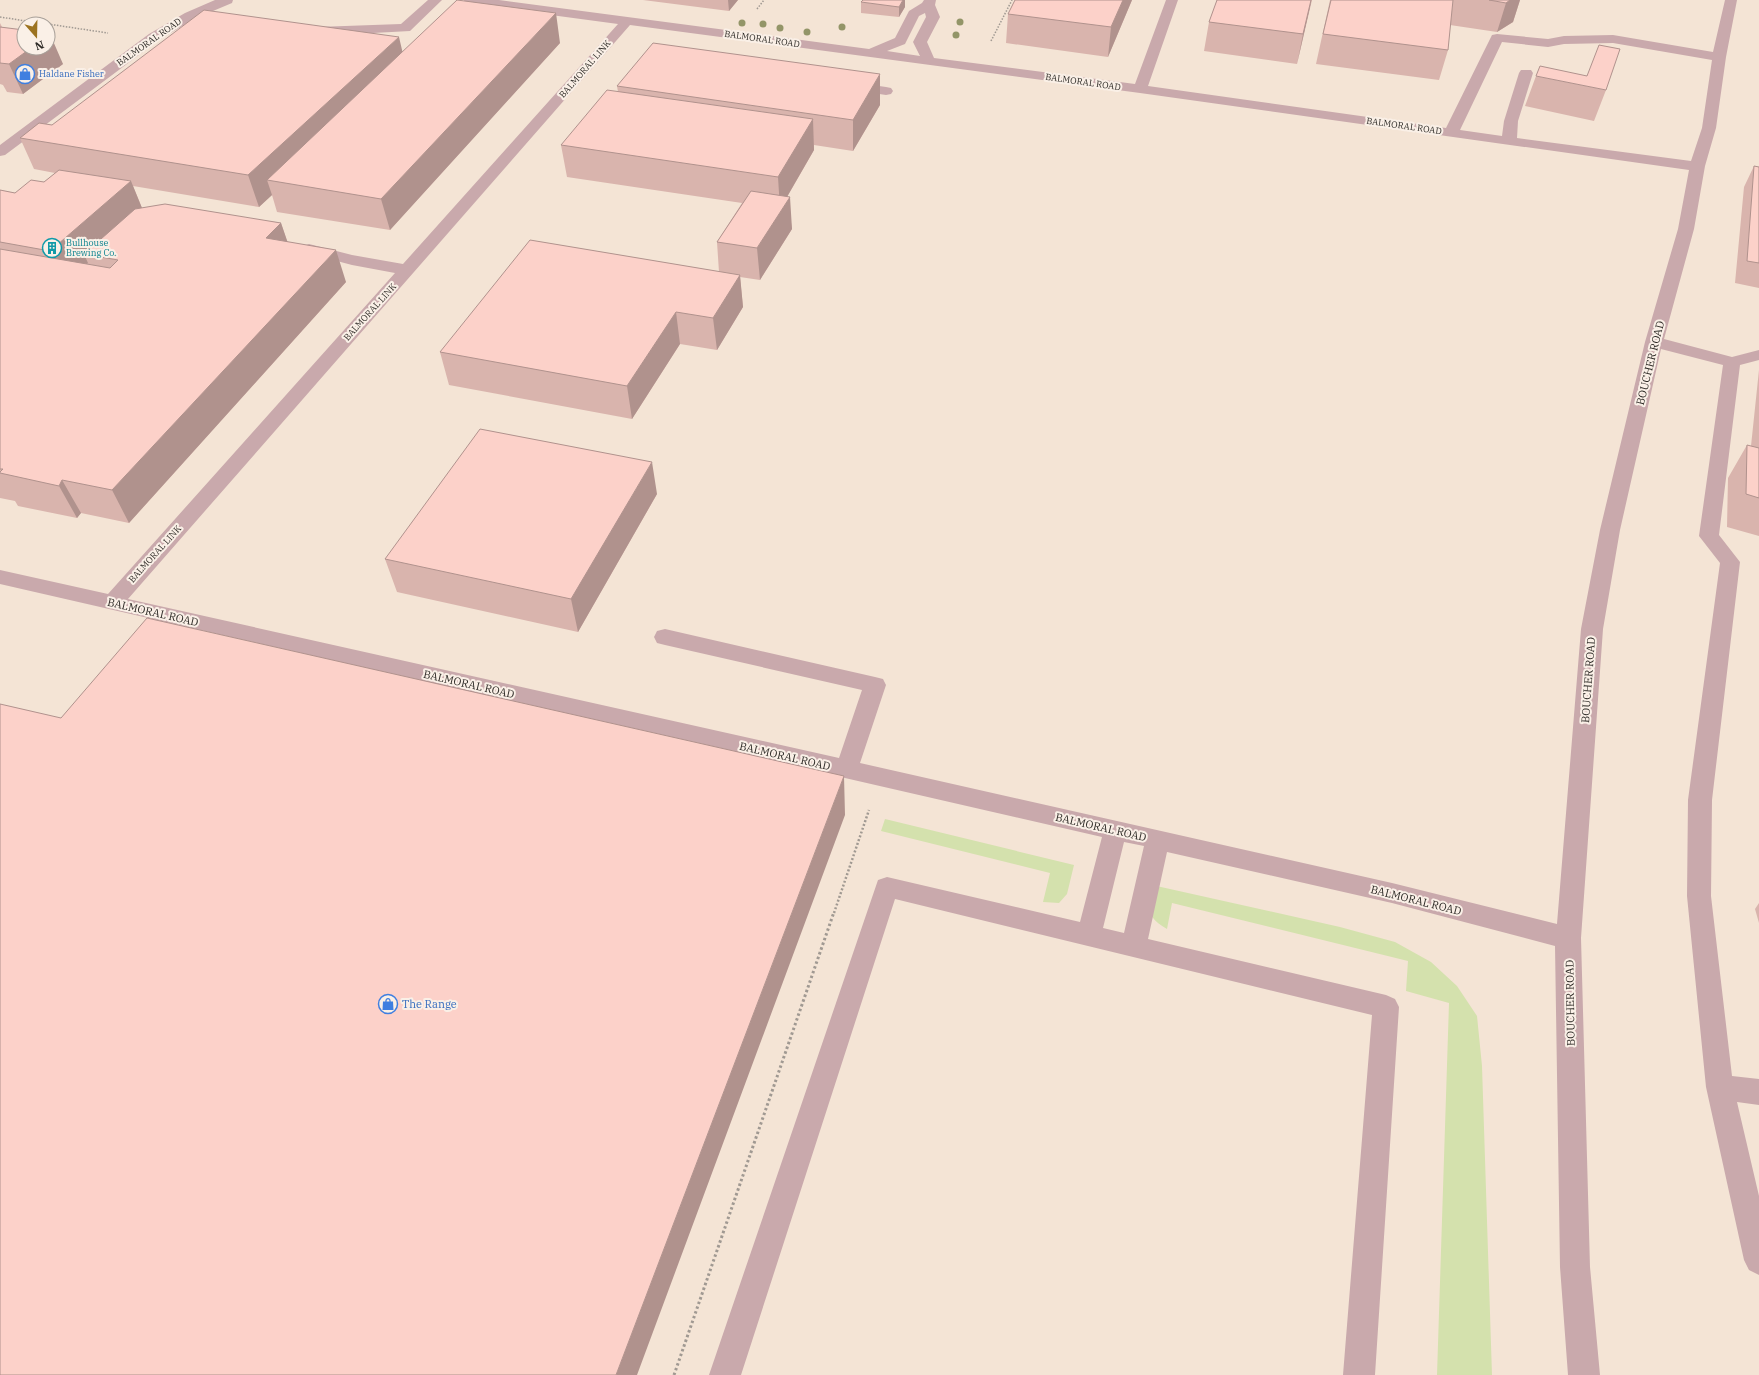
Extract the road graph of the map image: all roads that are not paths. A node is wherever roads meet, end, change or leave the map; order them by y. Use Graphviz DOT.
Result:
graph roads {
  1 [pos="227,0"];
  2 [pos="436,0"];
  3 [pos="470,0"];
  4 [pos="1172,0"];
  5 [pos="1731,0"];
  6 [pos="929,3"];
  7 [pos="627,21"];
  8 [pos="306,28"];
  9 [pos="870,54"];
  10 [pos="1719,57"];
  11 [pos="928,61"];
  12 [pos="1526,73"];
  13 [pos="840,84"];
  14 [pos="1140,90"];
  15 [pos="886,91"];
  16 [pos="1451,133"];
  17 [pos="1509,141"];
  18 [pos="0,152"];
  19 [pos="1696,166"];
  20 [pos="295,246"];
  21 [pos="407,270"];
  22 [pos="1654,342"];
  23 [pos="1759,355"];
  24 [pos="1732,362"];
  25 [pos="0,577"];
  26 [pos="112,603"];
  27 [pos="665,636"];
  28 [pos="846,770"];
  29 [pos="1115,831"];
  30 [pos="1157,840"];
  31 [pos="1089,935"];
  32 [pos="1568,938"];
  33 [pos="1134,946"];
  34 [pos="1720,1087"];
  35 [pos="1759,1092"];
  36 [pos="1759,1260"];
  37 [pos="725,1375"];
  38 [pos="1359,1375"];
  39 [pos="1584,1375"];
  1 -- 18 [label="street, BALMORAL ROAD"];
  2 -- 8 [label="street"];
  3 -- 7 [label="street, BALMORAL ROAD"];
  4 -- 14 [label="street"];
  5 -- 10 [label="street, BOUCHER ROAD"];
  6 -- 9 [label="street"];
  6 -- 11 [label="street"];
  7 -- 9 [label="street, BALMORAL ROAD"];
  7 -- 21 [label="street, BALMORAL LINK"];
  9 -- 11 [label="street, BALMORAL ROAD"];
  10 -- 16 [label="street"];
  10 -- 19 [label="street, BOUCHER ROAD"];
  11 -- 14 [label="street, BALMORAL ROAD"];
  12 -- 17 [label="street"];
  13 -- 15 [label="street"];
  14 -- 16 [label="street, BALMORAL ROAD"];
  16 -- 17 [label="street, BALMORAL ROAD"];
  17 -- 19 [label="street, BALMORAL ROAD"];
  19 -- 22 [label="street, BOUCHER ROAD"];
  20 -- 21 [label="street"];
  21 -- 26 [label="street, BALMORAL LINK"];
  22 -- 24 [label="street"];
  22 -- 32 [label="street, BOUCHER ROAD"];
  23 -- 24 [label="street"];
  24 -- 34 [label="street"];
  25 -- 26 [label="street, BALMORAL ROAD"];
  26 -- 28 [label="street, BALMORAL ROAD"];
  27 -- 28 [label="street"];
  28 -- 29 [label="street, BALMORAL ROAD"];
  29 -- 30 [label="street, BALMORAL ROAD"];
  29 -- 31 [label="street"];
  30 -- 32 [label="street, BALMORAL ROAD"];
  30 -- 33 [label="street"];
  31 -- 33 [label="street"];
  31 -- 37 [label="street"];
  32 -- 39 [label="street, BOUCHER ROAD"];
  33 -- 38 [label="street"];
  34 -- 35 [label="street"];
  34 -- 36 [label="street"];
}
